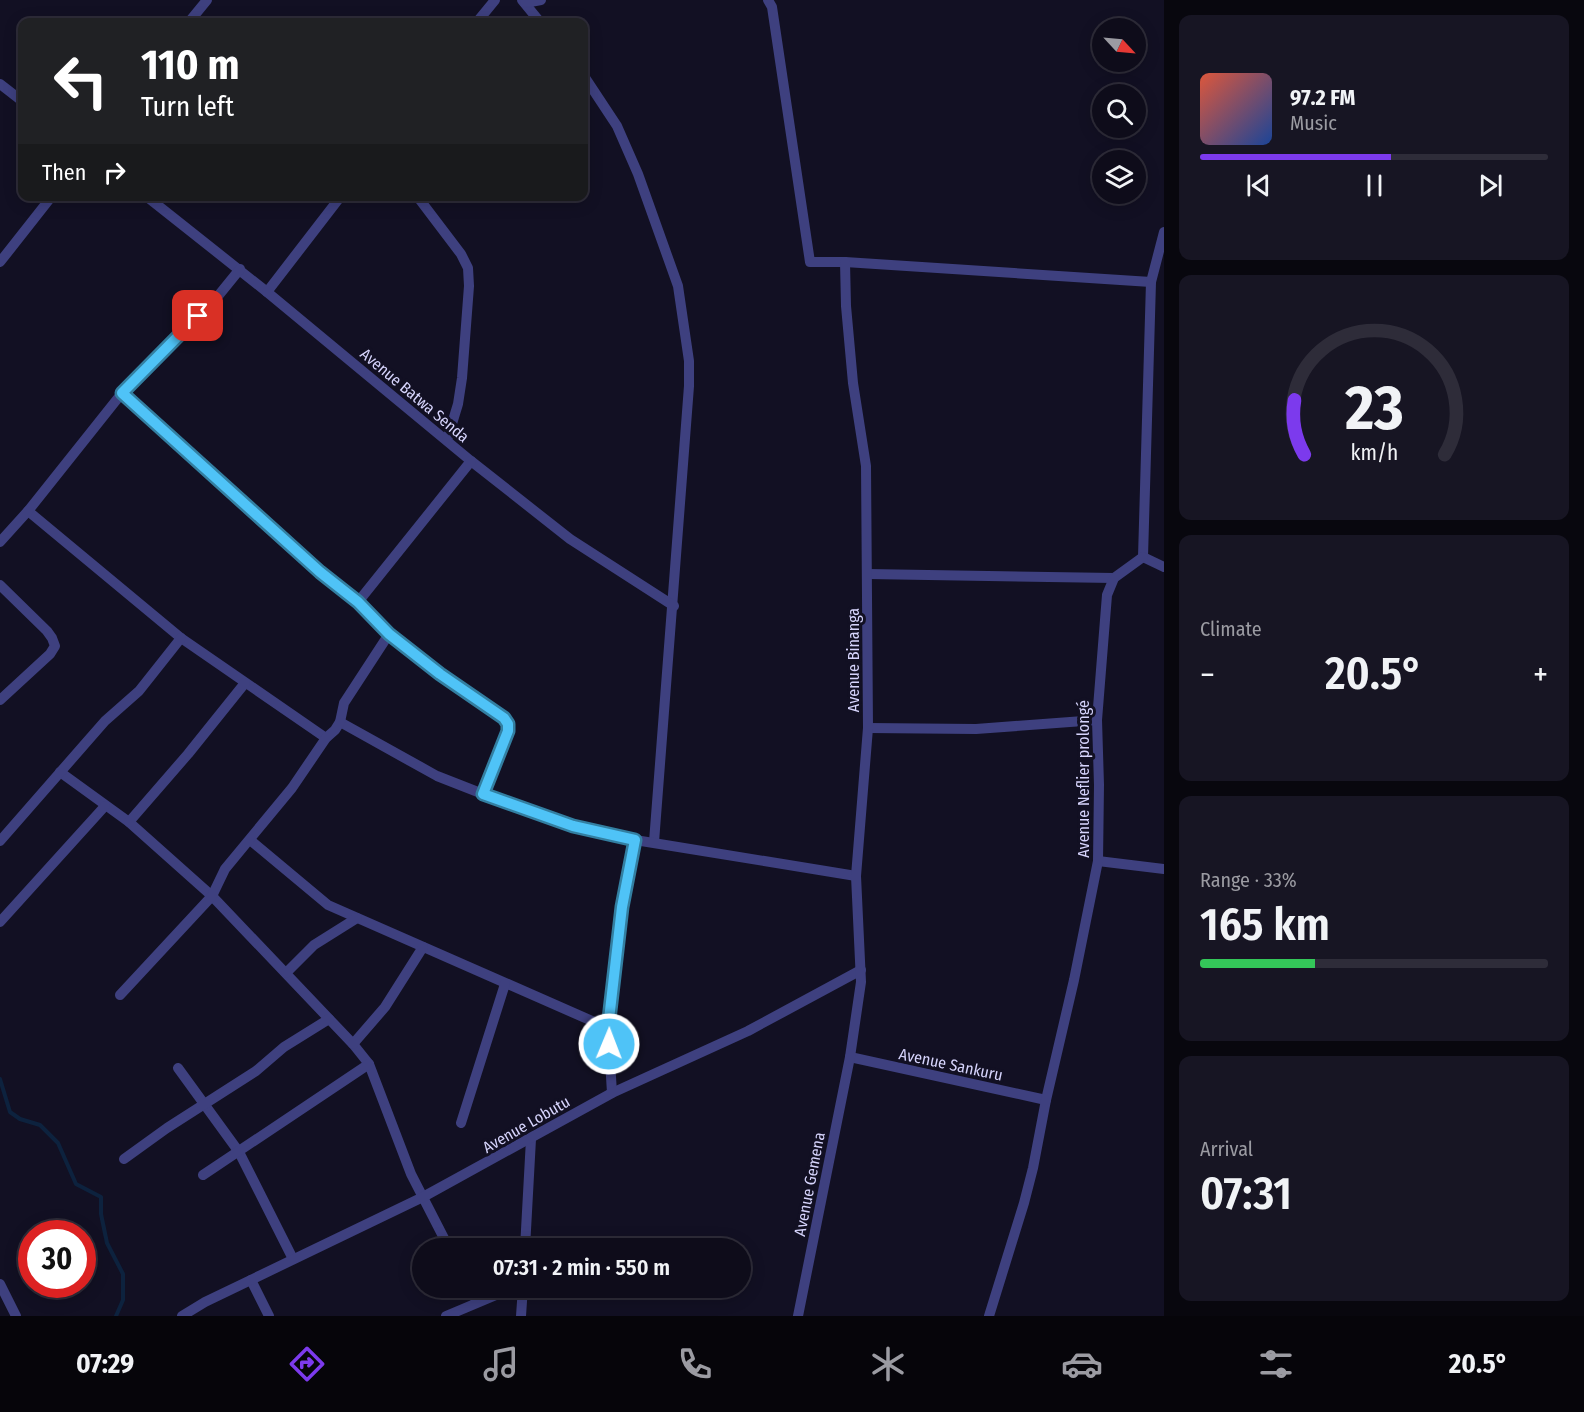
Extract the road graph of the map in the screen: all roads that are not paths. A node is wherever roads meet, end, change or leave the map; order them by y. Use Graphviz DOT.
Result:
graph roads {
  1 [pos="207,0"];
  2 [pos="495,0"];
  3 [pos="541,0"];
  4 [pos="768,0"];
  5 [pos="523,1"];
  6 [pos="192,18"];
  7 [pos="480,18"];
  8 [pos="537,18"];
  9 [pos="588,82"];
  10 [pos="0,84"];
  11 [pos="18,99"];
  12 [pos="48,201"];
  13 [pos="152,201"];
  14 [pos="337,201"];
  15 [pos="421,201"];
  16 [pos="1164,232"];
  17 [pos="0,262"];
  18 [pos="845,262"];
  19 [pos="240,269"];
  20 [pos="1151,282"];
  21 [pos="267,292"];
  22 [pos="122,393"];
  23 [pos="447,440"];
  24 [pos="471,461"];
  25 [pos="27,511"];
  26 [pos="0,542"];
  27 [pos="1143,557"];
  28 [pos="1164,567"];
  29 [pos="868,574"];
  30 [pos="1114,578"];
  31 [pos="0,585"];
  32 [pos="358,602"];
  33 [pos="674,606"];
  34 [pos="389,634"];
  35 [pos="181,638"];
  36 [pos="245,683"];
  37 [pos="0,700"];
  38 [pos="1097,720"];
  39 [pos="340,722"];
  40 [pos="868,728"];
  41 [pos="326,738"];
  42 [pos="60,772"];
  43 [pos="483,794"];
  44 [pos="105,806"];
  45 [pos="129,822"];
  46 [pos="249,840"];
  47 [pos="635,840"];
  48 [pos="0,842"];
  49 [pos="654,842"];
  50 [pos="1098,861"];
  51 [pos="1164,869"];
  52 [pos="856,876"];
  53 [pos="212,896"];
  54 [pos="357,918"];
  55 [pos="0,922"];
  56 [pos="423,947"];
  57 [pos="861,970"];
  58 [pos="286,973"];
  59 [pos="505,984"];
  60 [pos="120,995"];
  61 [pos="329,1019"];
  62 [pos="608,1028"];
  63 [pos="353,1044"];
  64 [pos="850,1057"];
  65 [pos="369,1064"];
  66 [pos="178,1068"];
  67 [pos="612,1093"];
  68 [pos="1046,1100"];
  69 [pos="204,1106"];
  70 [pos="461,1123"];
  71 [pos="531,1139"];
  72 [pos="239,1152"];
  73 [pos="124,1159"];
  74 [pos="203,1174"];
  75 [pos="423,1197"];
  76 [pos="444,1238"];
  77 [pos="526,1238"];
  78 [pos="293,1259"];
  79 [pos="251,1280"];
  80 [pos="0,1284"];
  81 [pos="475,1298"];
  82 [pos="487,1298"];
  83 [pos="522,1298"];
  84 [pos="477,1302"];
  85 [pos="16,1316"];
  86 [pos="182,1316"];
  87 [pos="269,1316"];
  88 [pos="446,1316"];
  89 [pos="521,1316"];
  90 [pos="798,1316"];
  91 [pos="989,1316"];
  1 -- 6 [label="street"];
  2 -- 7 [label="street"];
  3 -- 5 [label="street"];
  4 -- 18 [label="street"];
  5 -- 8 [label="street"];
  9 -- 33 [label="street"];
  10 -- 11 [label="street"];
  12 -- 17 [label="street"];
  13 -- 19 [label="street, Avenue Batwa Senda"];
  14 -- 21 [label="street"];
  15 -- 23 [label="street"];
  16 -- 20 [label="street"];
  18 -- 20 [label="street"];
  18 -- 29 [label="street, Avenue Binanga"];
  19 -- 21 [label="street, Avenue Batwa Senda"];
  19 -- 22 [label="street"];
  20 -- 27 [label="street"];
  21 -- 23 [label="street, Avenue Batwa Senda"];
  22 -- 25 [label="street"];
  22 -- 32 [label="street"];
  23 -- 24 [label="street, Avenue Batwa Senda"];
  24 -- 32 [label="street"];
  24 -- 33 [label="street, Avenue Batwa Senda"];
  25 -- 26 [label="street"];
  25 -- 35 [label="street"];
  27 -- 28 [label="street"];
  27 -- 30 [label="street"];
  29 -- 30 [label="street"];
  29 -- 40 [label="street, Avenue Binanga"];
  30 -- 38 [label="street, Avenue Neflier prolongé"];
  31 -- 37 [label="street"];
  32 -- 34 [label="street"];
  33 -- 49 [label="street"];
  34 -- 39 [label="street"];
  34 -- 43 [label="street"];
  35 -- 36 [label="street"];
  35 -- 42 [label="street"];
  36 -- 41 [label="street"];
  36 -- 45 [label="street"];
  38 -- 40 [label="street"];
  38 -- 50 [label="street, Avenue Neflier prolongé"];
  39 -- 41 [label="street"];
  39 -- 43 [label="street"];
  40 -- 52 [label="street, Avenue Binanga"];
  41 -- 46 [label="street"];
  42 -- 44 [label="street"];
  42 -- 48 [label="street"];
  43 -- 47 [label="street"];
  44 -- 45 [label="street"];
  44 -- 55 [label="street"];
  45 -- 53 [label="street"];
  46 -- 53 [label="street"];
  46 -- 54 [label="street"];
  47 -- 49 [label="street"];
  47 -- 62 [label="street"];
  49 -- 52 [label="street"];
  50 -- 51 [label="street"];
  50 -- 68 [label="street, Avenue Neflier prolongé"];
  52 -- 57 [label="street, Avenue Binanga"];
  53 -- 58 [label="street"];
  53 -- 60 [label="street"];
  54 -- 56 [label="street"];
  54 -- 58 [label="street"];
  56 -- 59 [label="street"];
  56 -- 63 [label="street"];
  57 -- 64 [label="street, Avenue Binanga"];
  57 -- 67 [label="street, Avenue Lobutu"];
  58 -- 61 [label="street"];
  59 -- 62 [label="street"];
  59 -- 70 [label="street"];
  61 -- 63 [label="street"];
  61 -- 69 [label="street"];
  62 -- 67 [label="street"];
  63 -- 65 [label="street"];
  64 -- 68 [label="street, Avenue Sankuru"];
  64 -- 90 [label="street, Avenue Gemena"];
  65 -- 72 [label="street"];
  65 -- 75 [label="street"];
  66 -- 69 [label="street"];
  67 -- 71 [label="street, Avenue Lobutu"];
  68 -- 91 [label="street, Avenue Neflier prolongé"];
  69 -- 72 [label="street"];
  69 -- 73 [label="street"];
  71 -- 75 [label="street, Avenue Lobutu"];
  71 -- 77 [label="street"];
  72 -- 74 [label="street"];
  72 -- 78 [label="street"];
  75 -- 76 [label="street"];
  75 -- 78 [label="street, Avenue Lobutu"];
  78 -- 79 [label="street, Avenue Lobutu"];
  79 -- 86 [label="street, Avenue Lobutu"];
  79 -- 87 [label="street"];
  80 -- 85 [label="street"];
  81 -- 84 [label="street"];
  82 -- 84 [label="street"];
  83 -- 89 [label="street"];
  84 -- 88 [label="street"];
}
